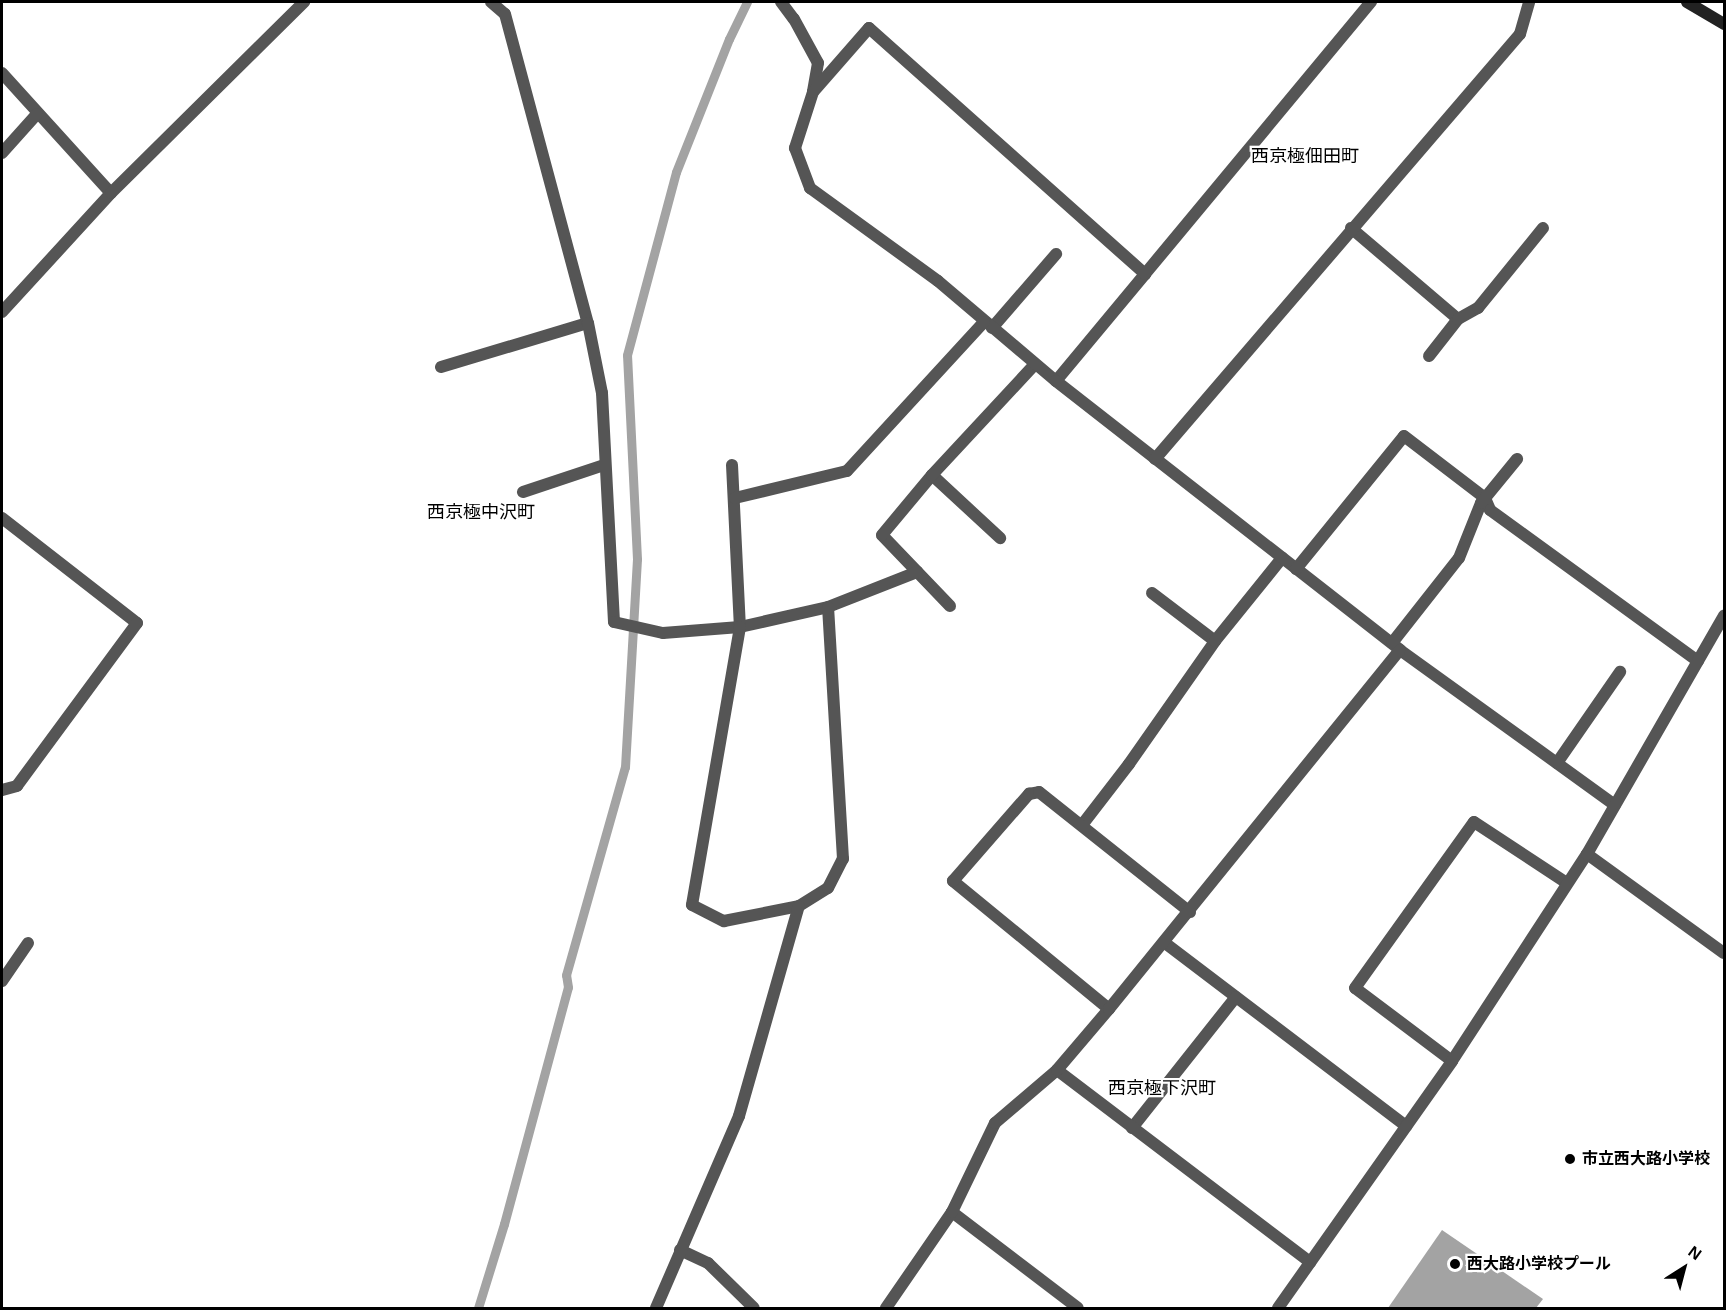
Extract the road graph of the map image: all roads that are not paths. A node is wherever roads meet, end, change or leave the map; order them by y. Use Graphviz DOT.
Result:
graph roads {
  1 [pos="304,2"];
  2 [pos="491,2"];
  3 [pos="781,2"];
  4 [pos="1371,2"];
  5 [pos="1529,2"];
  6 [pos="1687,2"];
  7 [pos="1725,24"];
  8 [pos="2,73"];
  9 [pos="813,92"];
  10 [pos="37,114"];
  11 [pos="2,153"];
  12 [pos="111,192"];
  13 [pos="1351,228"];
  14 [pos="1543,228"];
  15 [pos="1056,254"];
  16 [pos="1145,274"];
  17 [pos="2,312"];
  18 [pos="1458,319"];
  19 [pos="588,323"];
  20 [pos="988,325"];
  21 [pos="1429,356"];
  22 [pos="1035,364"];
  23 [pos="441,367"];
  24 [pos="1056,381"];
  25 [pos="1155,459"];
  26 [pos="1517,459"];
  27 [pos="604,465"];
  28 [pos="732,465"];
  29 [pos="932,475"];
  30 [pos="523,492"];
  31 [pos="735,498"];
  32 [pos="1485,498"];
  33 [pos="2,518"];
  34 [pos="1000,538"];
  35 [pos="1282,558"];
  36 [pos="1296,569"];
  37 [pos="917,572"];
  38 [pos="1152,593"];
  39 [pos="950,606"];
  40 [pos="828,608"];
  41 [pos="1725,616"];
  42 [pos="740,627"];
  43 [pos="1215,641"];
  44 [pos="1396,647"];
  45 [pos="1698,661"];
  46 [pos="1620,672"];
  47 [pos="1557,763"];
  48 [pos="2,790"];
  49 [pos="1615,805"];
  50 [pos="1082,825"];
  51 [pos="1587,854"];
  52 [pos="1567,883"];
  53 [pos="799,906"];
  54 [pos="1190,912"];
  55 [pos="1165,943"];
  56 [pos="28,944"];
  57 [pos="1725,953"];
  58 [pos="2,981"];
  59 [pos="1236,997"];
  60 [pos="1109,1009"];
  61 [pos="1452,1061"];
  62 [pos="1057,1070"];
  63 [pos="1406,1126"];
  64 [pos="1132,1128"];
  65 [pos="952,1212"];
  66 [pos="680,1250"];
  67 [pos="1310,1262"];
  68 [pos="656,1308"];
  69 [pos="754,1308"];
  70 [pos="886,1308"];
  71 [pos="1078,1308"];
  72 [pos="1278,1308"];
  1 -- 12 [label="street"];
  2 -- 19 [label="street"];
  3 -- 9 [label="street"];
  4 -- 16 [label="street"];
  5 -- 13 [label="street"];
  6 -- 7 [label="main road"];
  8 -- 10 [label="street"];
  9 -- 16 [label="street"];
  9 -- 20 [label="street"];
  10 -- 11 [label="street"];
  10 -- 12 [label="street"];
  12 -- 17 [label="street"];
  13 -- 18 [label="street"];
  13 -- 25 [label="street"];
  14 -- 18 [label="street"];
  15 -- 20 [label="street"];
  16 -- 24 [label="street"];
  18 -- 21 [label="street"];
  19 -- 23 [label="street"];
  19 -- 27 [label="street"];
  20 -- 22 [label="street"];
  20 -- 31 [label="street"];
  22 -- 24 [label="street"];
  22 -- 29 [label="street"];
  24 -- 25 [label="street"];
  25 -- 35 [label="street"];
  26 -- 32 [label="street"];
  27 -- 30 [label="street"];
  27 -- 42 [label="street"];
  28 -- 31 [label="street"];
  29 -- 34 [label="street"];
  29 -- 37 [label="street"];
  31 -- 42 [label="street"];
  32 -- 36 [label="street"];
  32 -- 44 [label="street"];
  32 -- 45 [label="street"];
  33 -- 48 [label="street"];
  35 -- 36 [label="street"];
  35 -- 43 [label="street"];
  36 -- 44 [label="street"];
  37 -- 39 [label="street"];
  37 -- 40 [label="street"];
  38 -- 43 [label="street"];
  40 -- 42 [label="street"];
  40 -- 53 [label="street"];
  41 -- 45 [label="street"];
  42 -- 53 [label="street"];
  43 -- 50 [label="street"];
  44 -- 47 [label="street"];
  44 -- 54 [label="street"];
  45 -- 49 [label="street"];
  46 -- 47 [label="street"];
  47 -- 49 [label="street"];
  49 -- 51 [label="street"];
  50 -- 54 [label="street"];
  50 -- 60 [label="street"];
  51 -- 52 [label="street"];
  51 -- 57 [label="street"];
  52 -- 61 [label="street"];
  52 -- 61 [label="street"];
  53 -- 66 [label="street"];
  54 -- 55 [label="street"];
  55 -- 59 [label="street"];
  55 -- 60 [label="street"];
  56 -- 58 [label="street"];
  59 -- 63 [label="street"];
  59 -- 64 [label="street"];
  60 -- 62 [label="street"];
  61 -- 63 [label="street"];
  62 -- 64 [label="street"];
  62 -- 65 [label="street"];
  63 -- 67 [label="street"];
  64 -- 67 [label="street"];
  65 -- 70 [label="street"];
  65 -- 71 [label="street"];
  66 -- 68 [label="street"];
  66 -- 69 [label="street"];
  67 -- 72 [label="street"];
}
